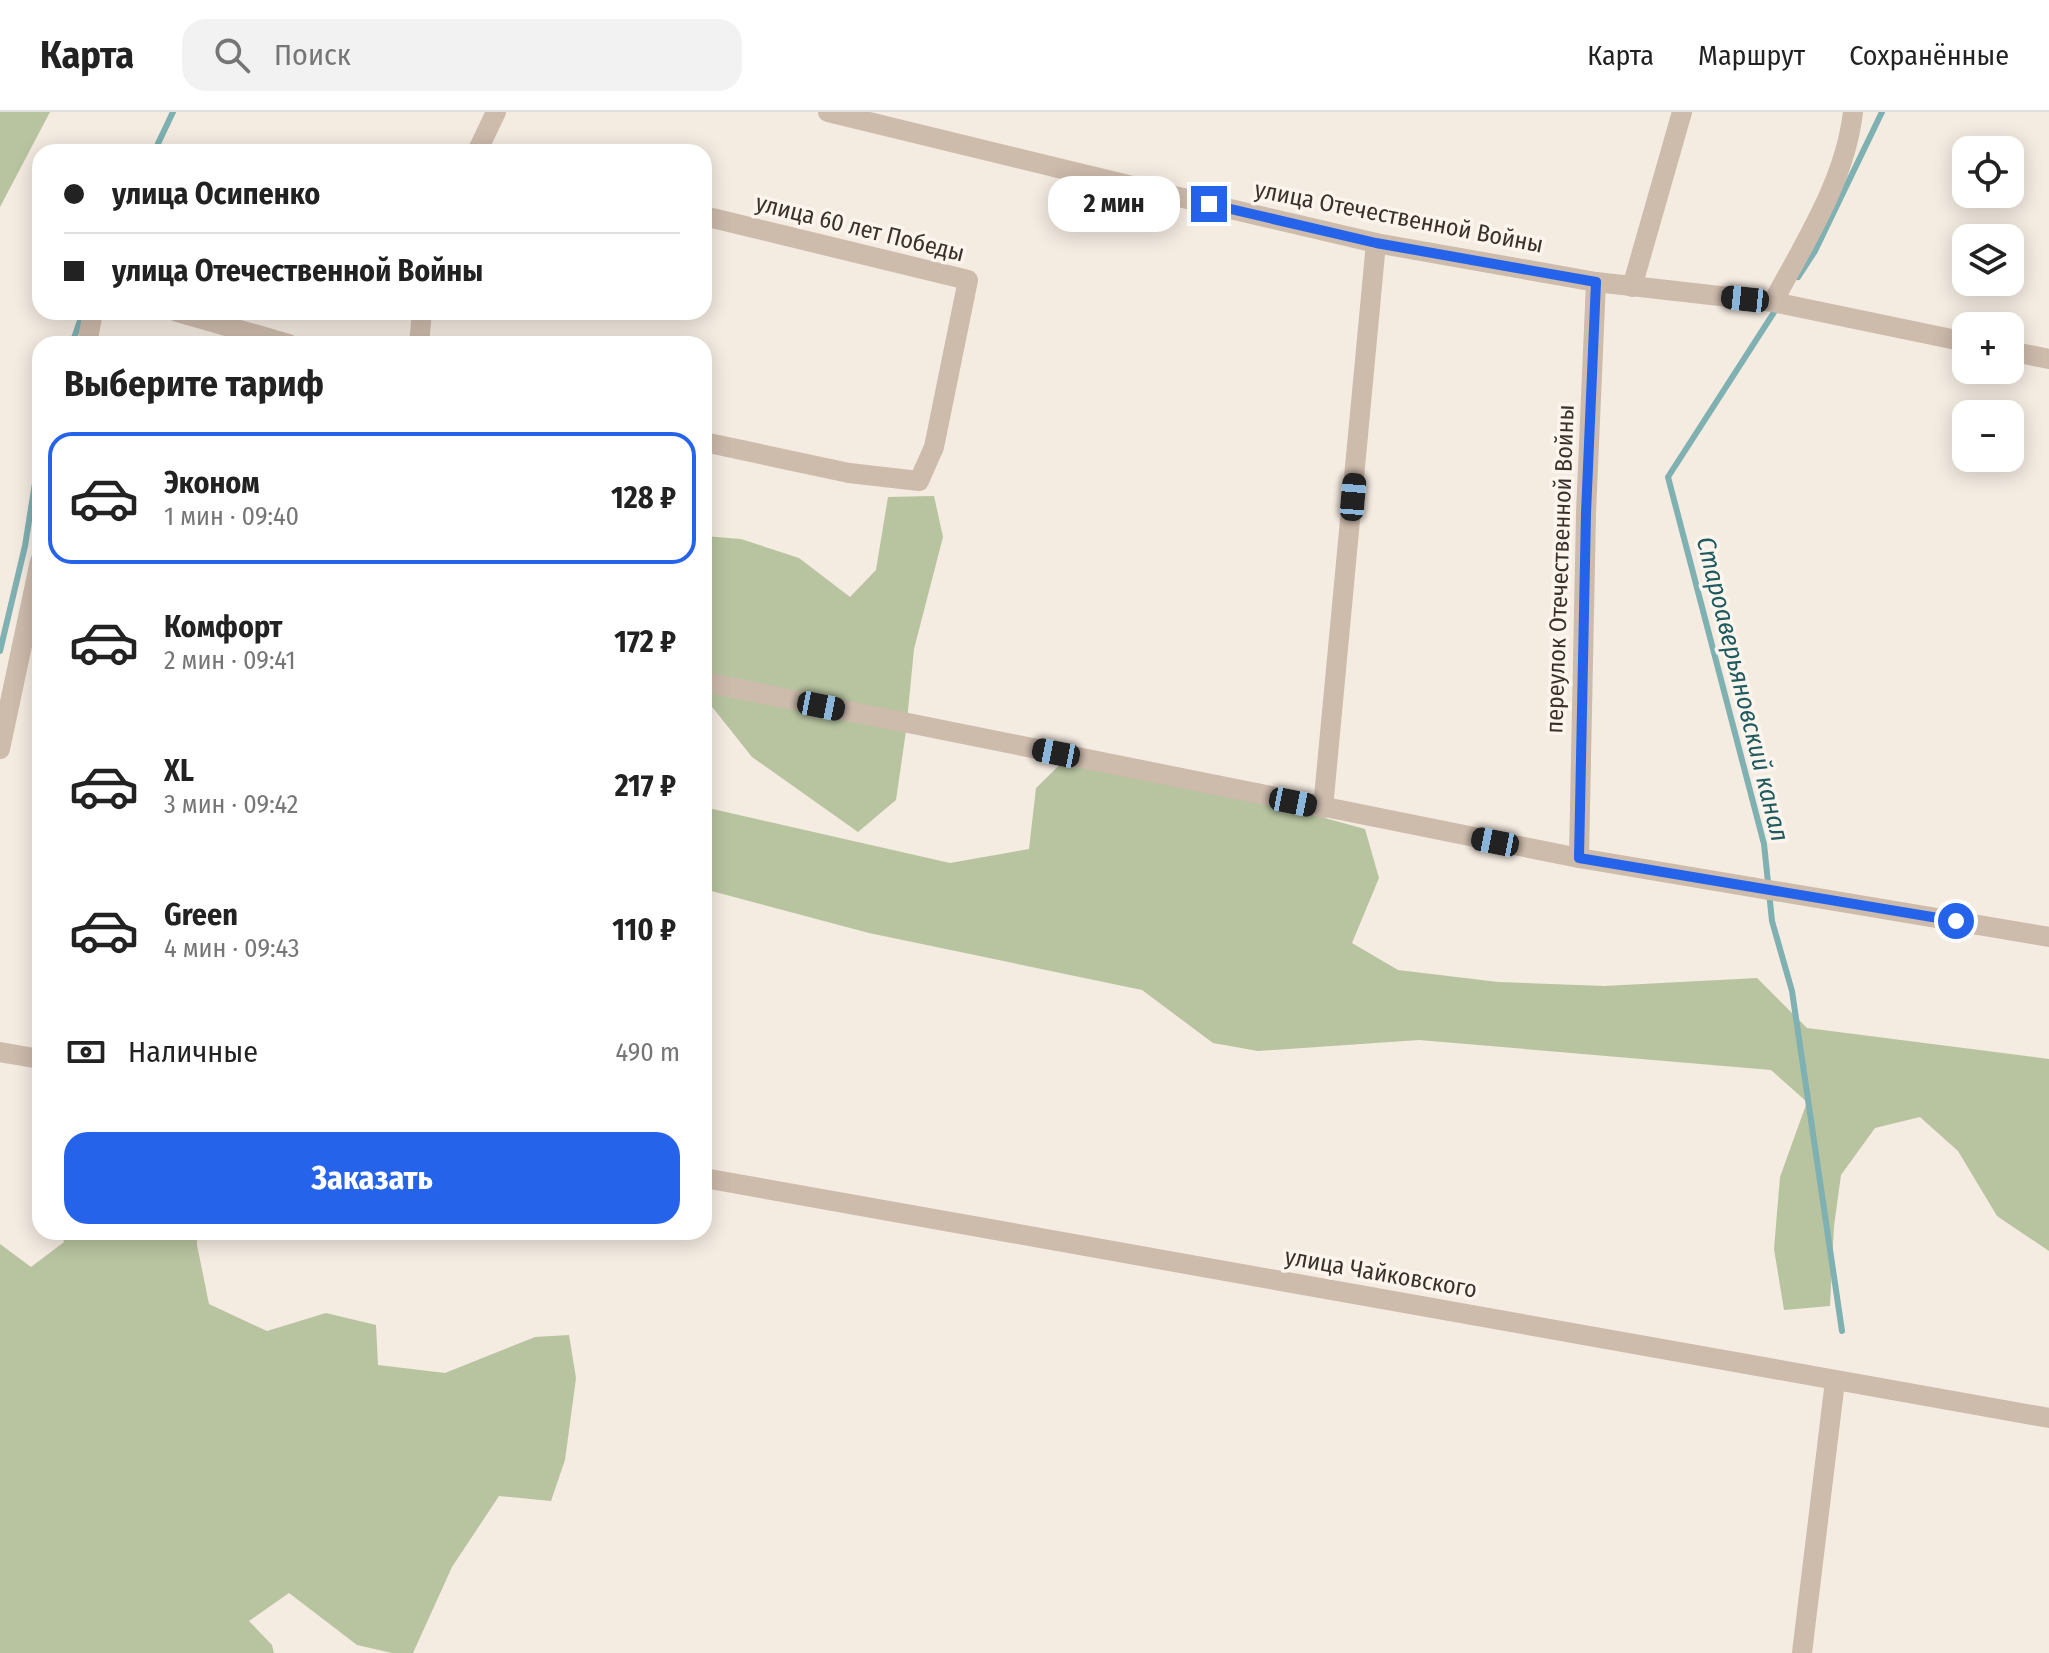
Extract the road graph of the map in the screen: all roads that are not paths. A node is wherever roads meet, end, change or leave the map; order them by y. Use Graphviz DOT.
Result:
graph roads {
  1 [pos="496,112"];
  2 [pos="828,112"];
  3 [pos="1682,112"];
  4 [pos="1853,112"];
  5 [pos="481,144"];
  6 [pos="712,218"];
  7 [pos="1376,243"];
  8 [pos="1596,282"];
  9 [pos="1632,287"];
  10 [pos="1773,302"];
  11 [pos="205,320"];
  12 [pos="261,336"];
  13 [pos="1952,339"];
  14 [pos="2024,354"];
  15 [pos="2049,359"];
  16 [pos="712,444"];
  17 [pos="32,599"];
  18 [pos="712,684"];
  19 [pos="0,749"];
  20 [pos="1323,808"];
  21 [pos="1579,858"];
  22 [pos="2049,937"];
  23 [pos="0,1052"];
  24 [pos="32,1058"];
  25 [pos="712,1179"];
  26 [pos="1835,1381"];
  27 [pos="2049,1418"];
  28 [pos="1802,1653"];
  1 -- 5 [label="street"];
  2 -- 7 [label="street, улица Отечественной Войны"];
  3 -- 9 [label="street"];
  4 -- 10 [label="street"];
  6 -- 16 [label="street, улица 60 лет Победы"];
  7 -- 8 [label="street, улица Отечественной Войны"];
  7 -- 20 [label="street"];
  8 -- 9 [label="street, улица Отечественной Войны"];
  8 -- 21 [label="street, переулок Отечественной Войны"];
  9 -- 10 [label="street, улица Отечественной Войны"];
  10 -- 13 [label="street, улица Отечественной Войны"];
  11 -- 12 [label="street"];
  14 -- 15 [label="street"];
  17 -- 19 [label="street"];
  18 -- 20 [label="street"];
  20 -- 21 [label="street"];
  21 -- 22 [label="street"];
  23 -- 24 [label="street"];
  25 -- 26 [label="street, улица Чайковского"];
  26 -- 27 [label="street, улица Чайковского"];
  26 -- 28 [label="street"];
}
